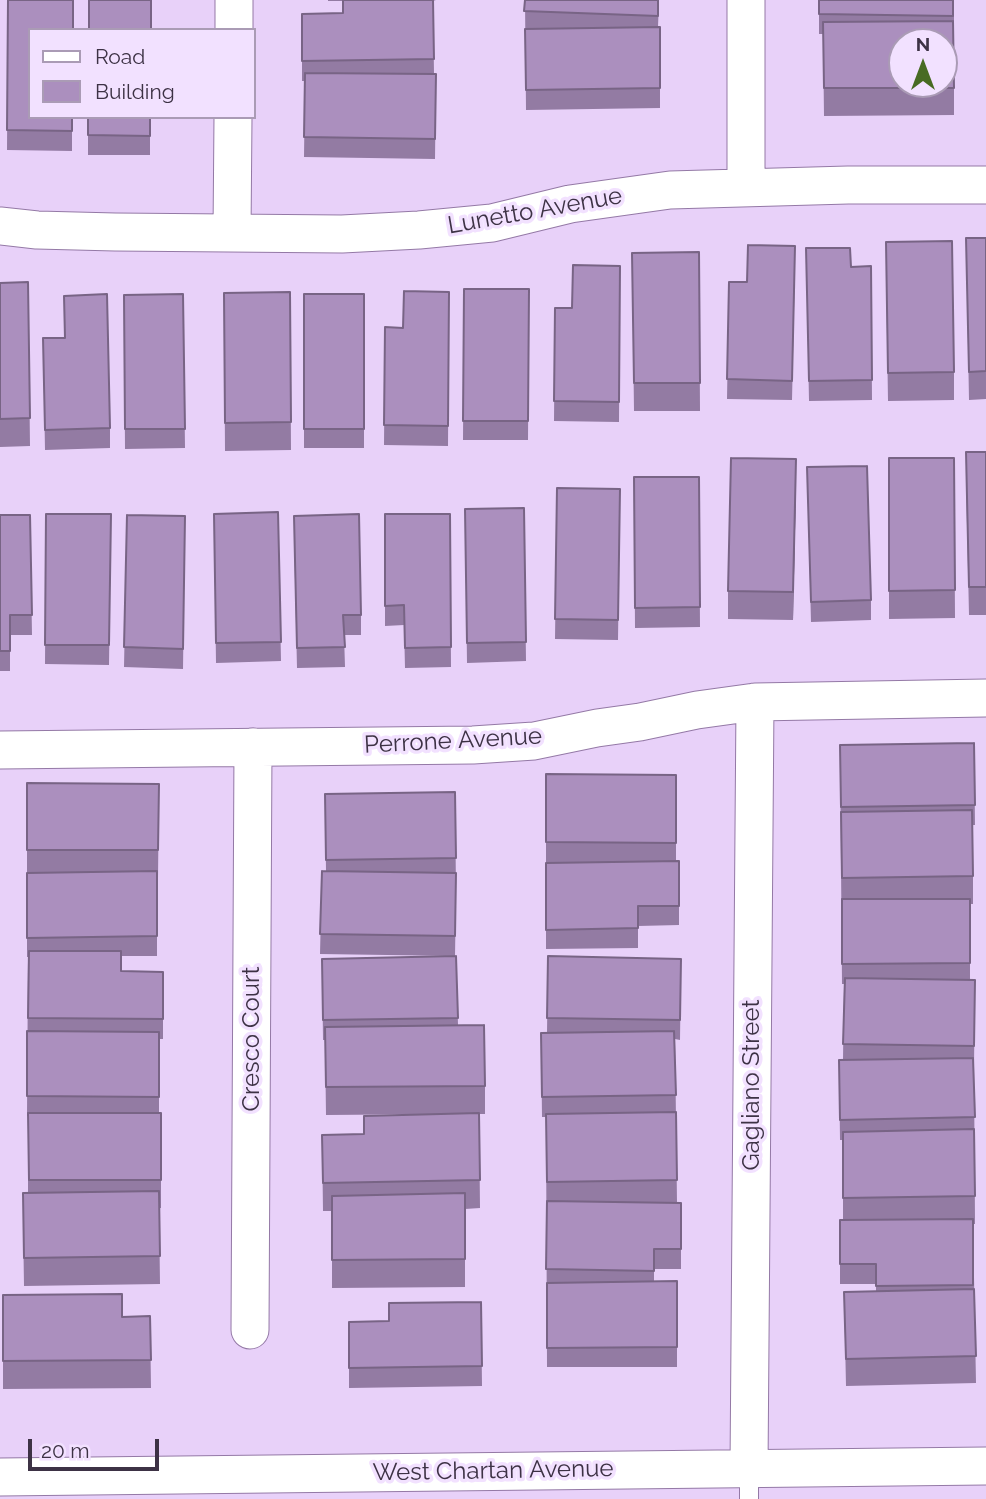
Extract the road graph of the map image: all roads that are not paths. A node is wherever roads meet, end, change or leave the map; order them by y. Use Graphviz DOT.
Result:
graph roads {
  1 [pos="234,0"];
  2 [pos="746,0"];
  3 [pos="234,28"];
  4 [pos="233,119"];
  5 [pos="986,185"];
  6 [pos="747,187"];
  7 [pos="0,226"];
  8 [pos="232,233"];
  9 [pos="986,698"];
  10 [pos="755,702"];
  11 [pos="253,747"];
  12 [pos="0,750"];
  13 [pos="250,1330"];
  14 [pos="986,1466"];
  15 [pos="0,1477"];
  16 [pos="749,1483"];
  1 -- 3 [label="street"];
  2 -- 6 [label="street"];
  4 -- 8 [label="street"];
  5 -- 6 [label="street, Lunetto Avenue"];
  6 -- 8 [label="street, Lunetto Avenue"];
  7 -- 8 [label="street, Lunetto Avenue"];
  9 -- 10 [label="street, Perrone Avenue"];
  10 -- 11 [label="street, Perrone Avenue"];
  10 -- 16 [label="street, Gagliano Street"];
  11 -- 12 [label="street, Perrone Avenue"];
  11 -- 13 [label="street, Cresco Court"];
  14 -- 16 [label="street, West Chartan Avenue"];
  15 -- 16 [label="street, West Chartan Avenue"];
}
